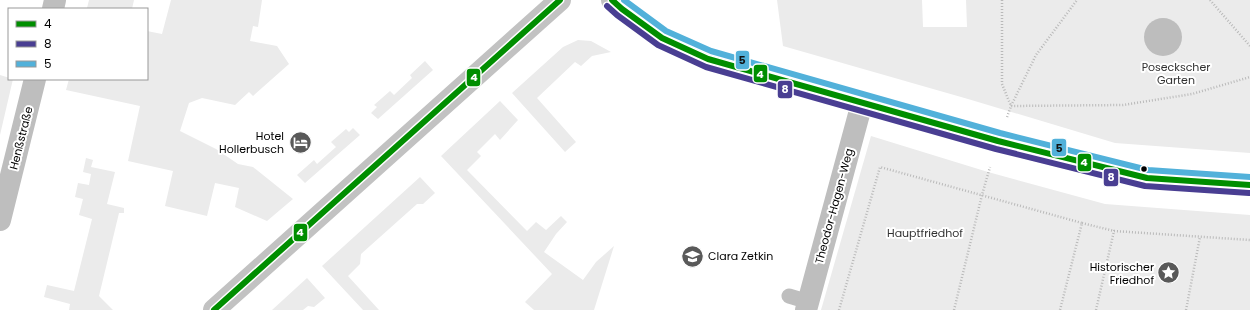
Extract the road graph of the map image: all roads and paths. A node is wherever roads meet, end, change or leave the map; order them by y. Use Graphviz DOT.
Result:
graph roads {
  1 [pos="560,0"];
  2 [pos="612,0"];
  3 [pos="1002,0"];
  4 [pos="1077,0"];
  5 [pos="1210,0"];
  6 [pos="1250,46"];
  7 [pos="1250,77"];
  8 [pos="35,80"];
  9 [pos="862,103"];
  10 [pos="1011,106"];
  11 [pos="998,141"];
  12 [pos="988,172"];
  13 [pos="1250,185"];
  14 [pos="3,195"];
  15 [pos="982,195"];
  16 [pos="0,220"];
  17 [pos="1082,223"];
  18 [pos="1114,231"];
  19 [pos="1200,237"];
  20 [pos="1250,240"];
  21 [pos="801,302"];
  22 [pos="214,310"];
  23 [pos="839,310"];
  24 [pos="954,310"];
  25 [pos="1060,310"];
  26 [pos="1096,310"];
  27 [pos="1186,310"];
  1 -- 22 [label="street"];
  2 -- 9 [label="street"];
  3 -- 10 [label="path"];
  4 -- 10 [label="path"];
  5 -- 6 [label="path"];
  7 -- 10 [label="path"];
  8 -- 14 [label="street, Henßstraße"];
  9 -- 11 [label="street"];
  9 -- 21 [label="street, Theodor-Hagen-Weg"];
  10 -- 11 [label="path"];
  11 -- 13 [label="street"];
  12 -- 15 [label="path"];
  14 -- 16 [label="street, Henßstraße"];
  15 -- 17 [label="path"];
  15 -- 23 [label="path"];
  15 -- 24 [label="path"];
  17 -- 18 [label="path"];
  17 -- 25 [label="path"];
  18 -- 19 [label="path"];
  18 -- 26 [label="path"];
  19 -- 20 [label="path"];
  19 -- 27 [label="path"];
}
